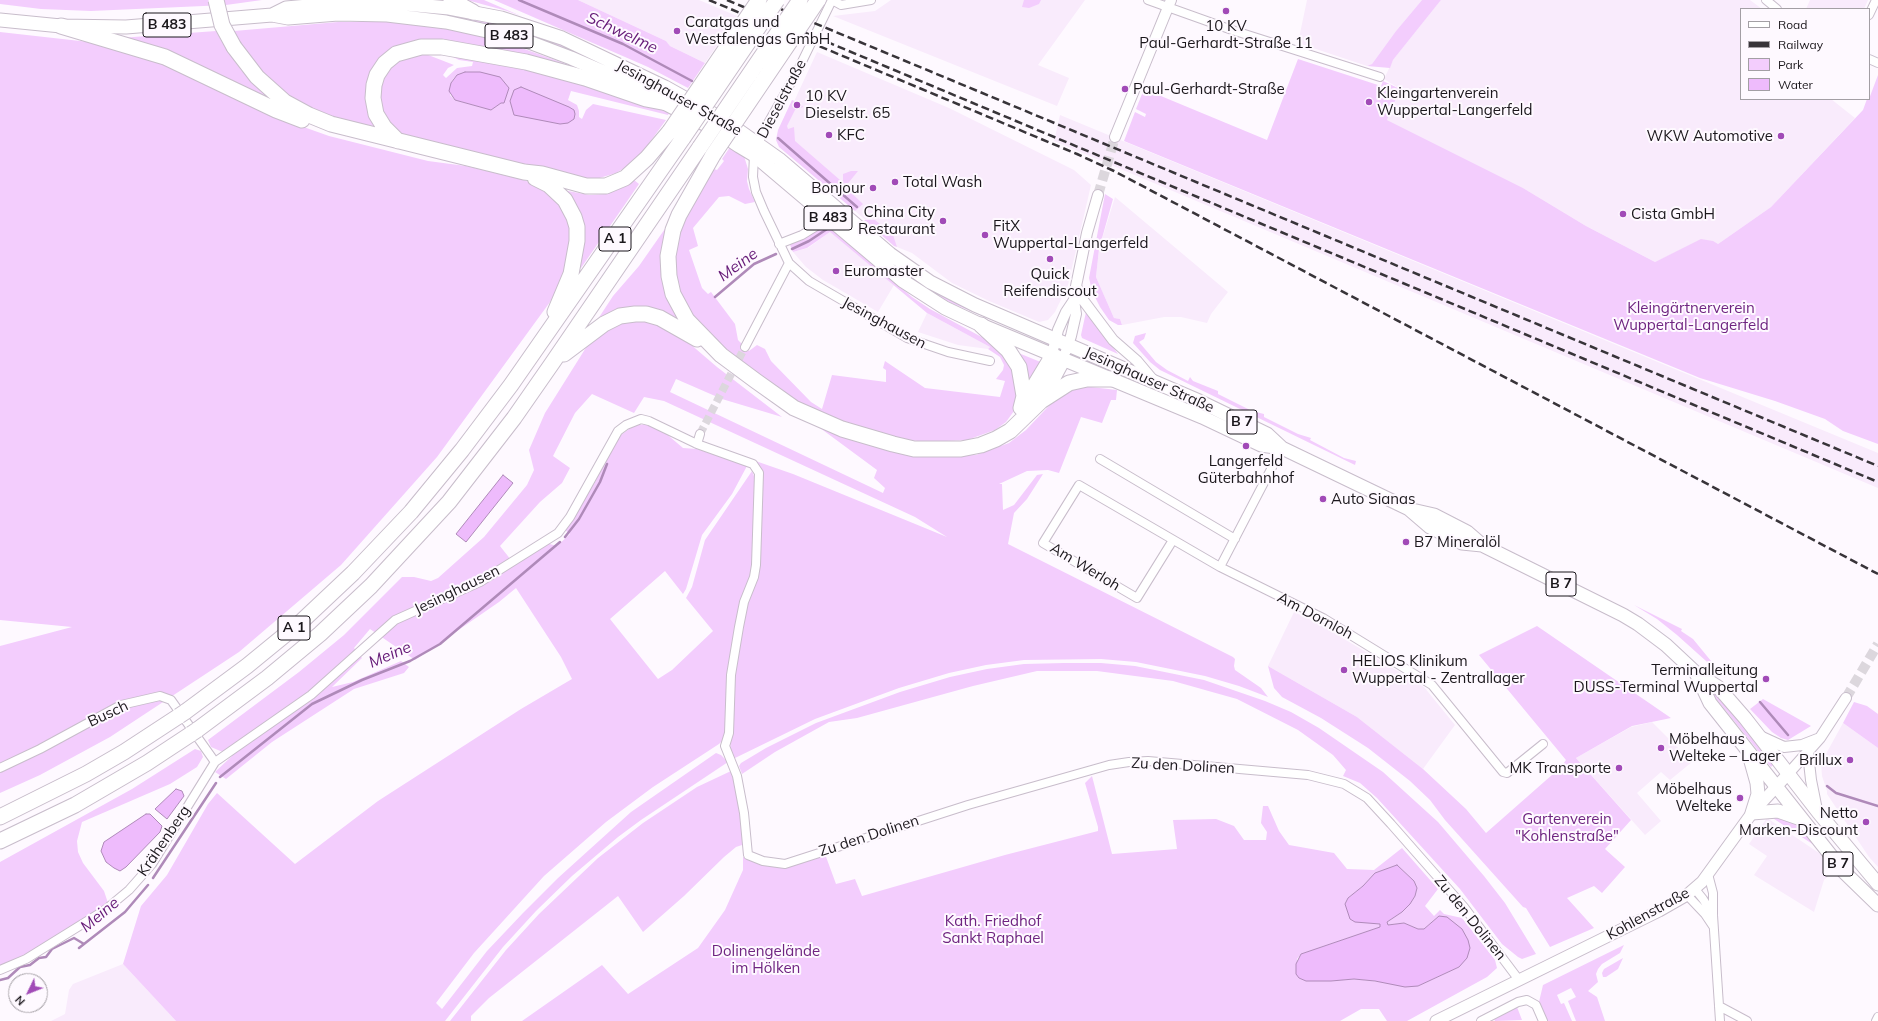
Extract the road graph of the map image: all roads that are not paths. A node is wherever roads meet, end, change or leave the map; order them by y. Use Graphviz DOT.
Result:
graph roads {
  1 [pos="216,0"];
  2 [pos="451,0"];
  3 [pos="759,0"];
  4 [pos="778,0"];
  5 [pos="800,0"];
  6 [pos="818,0"];
  7 [pos="832,0"];
  8 [pos="872,0"];
  9 [pos="1148,0"];
  10 [pos="1766,0"];
  11 [pos="1876,0"];
  12 [pos="336,2"];
  13 [pos="1170,4"];
  14 [pos="1776,8"];
  15 [pos="473,12"];
  16 [pos="1870,13"];
  17 [pos="272,15"];
  18 [pos="0,20"];
  19 [pos="61,26"];
  20 [pos="1380,77"];
  21 [pos="667,103"];
  22 [pos="331,124"];
  23 [pos="1115,137"];
  24 [pos="398,141"];
  25 [pos="757,150"];
  26 [pos="524,172"];
  27 [pos="1098,195"];
  28 [pos="831,220"];
  29 [pos="779,244"];
  30 [pos="789,263"];
  31 [pos="1076,286"];
  32 [pos="1074,300"];
  33 [pos="981,325"];
  34 [pos="544,339"];
  35 [pos="1056,340"];
  36 [pos="745,347"];
  37 [pos="1061,353"];
  38 [pos="722,355"];
  39 [pos="990,361"];
  40 [pos="553,362"];
  41 [pos="1111,379"];
  42 [pos="1155,382"];
  43 [pos="1041,401"];
  44 [pos="1021,408"];
  45 [pos="1010,431"];
  46 [pos="700,434"];
  47 [pos="697,444"];
  48 [pos="1282,448"];
  49 [pos="1100,458"];
  50 [pos="1235,538"];
  51 [pos="1173,540"];
  52 [pos="1220,567"];
  53 [pos="1696,673"];
  54 [pos="1846,698"];
  55 [pos="1758,735"];
  56 [pos="1820,738"];
  57 [pos="1543,744"];
  58 [pos="1749,753"];
  59 [pos="1808,753"];
  60 [pos="215,762"];
  61 [pos="0,768"];
  62 [pos="1788,774"];
  63 [pos="1776,787"];
  64 [pos="1818,812"];
  65 [pos="1752,813"];
  66 [pos="0,816"];
  67 [pos="1802,820"];
  68 [pos="0,841"];
  69 [pos="748,855"];
  70 [pos="1708,874"];
  71 [pos="1878,884"];
  72 [pos="1691,892"];
  73 [pos="1878,905"];
  74 [pos="1713,915"];
  75 [pos="1714,927"];
  76 [pos="0,970"];
  77 [pos="1519,980"];
  78 [pos="1719,1006"];
  79 [pos="1878,1017"];
  80 [pos="1436,1021"];
  81 [pos="1480,1021"];
  82 [pos="1544,1021"];
  83 [pos="1720,1021"];
  84 [pos="1747,1021"];
  85 [pos="1876,1021"];
  1 -- 22 [label="highway, bridge"];
  2 -- 15 [label="highway"];
  3 -- 26 [label="highway, bridge"];
  4 -- 34 [label="highway, A 1, bridge"];
  5 -- 40 [label="highway, A 1, bridge"];
  6 -- 38 [label="highway, bridge"];
  7 -- 8 [label="street"];
  7 -- 25 [label="street, Dieselstraße"];
  9 -- 13 [label="street"];
  10 -- 14 [label="street"];
  11 -- 16 [label="street"];
  12 -- 15 [label="main road, Jesinghauser Straße / B 483"];
  12 -- 17 [label="main road, Jesinghauser Straße / B 483"];
  13 -- 20 [label="street"];
  13 -- 23 [label="street"];
  15 -- 25 [label="main road, Jesinghauser Straße / B 483"];
  17 -- 19 [label="main road, Jesinghauser Straße / B 483"];
  17 -- 21 [label="main road, Jesinghauser Straße / B 483"];
  18 -- 19 [label="main road, B 483"];
  19 -- 22 [label="highway"];
  21 -- 24 [label="highway"];
  21 -- 25 [label="main road, Jesinghauser Straße / B 483"];
  22 -- 24 [label="highway"];
  24 -- 26 [label="highway"];
  25 -- 28 [label="main road, Jesinghauser Straße / B 483"];
  25 -- 29 [label="street, Jesinghausen"];
  25 -- 35 [label="main road, Jesinghauser Straße / B 483"];
  26 -- 34 [label="highway"];
  27 -- 31 [label="street"];
  28 -- 29 [label="street"];
  28 -- 33 [label="main road, Jesinghauser Straße / B 483"];
  29 -- 30 [label="street, Jesinghausen"];
  30 -- 36 [label="street"];
  30 -- 39 [label="street, Jesinghausen"];
  31 -- 32 [label="street"];
  31 -- 42 [label="street"];
  32 -- 35 [label="street"];
  32 -- 37 [label="street"];
  33 -- 37 [label="main road, Jesinghauser Straße / B 483"];
  33 -- 44 [label="highway"];
  34 -- 66 [label="highway, A 1"];
  35 -- 37 [label="main road, Jesinghauser Straße / B 7"];
  37 -- 41 [label="main road, Jesinghauser Straße / B 7"];
  37 -- 42 [label="main road, Jesinghauser Straße / B 7"];
  37 -- 43 [label="highway"];
  37 -- 44 [label="highway"];
  38 -- 40 [label="highway"];
  38 -- 45 [label="highway"];
  40 -- 68 [label="highway, A 1"];
  41 -- 43 [label="highway"];
  41 -- 48 [label="main road, Jesinghauser Straße / B 7"];
  42 -- 48 [label="main road, Jesinghauser Straße / B 7"];
  43 -- 45 [label="highway"];
  44 -- 45 [label="highway"];
  46 -- 47 [label="street"];
  47 -- 60 [label="street, Jesinghausen"];
  47 -- 69 [label="street, Jesinghausen"];
  48 -- 50 [label="street"];
  48 -- 53 [label="main road, Jesinghauser Straße / B 7"];
  49 -- 50 [label="street"];
  50 -- 52 [label="street"];
  51 -- 51 [label="street, Am Werloh"];
  51 -- 52 [label="street, Am Werloh"];
  52 -- 57 [label="street, Am Dornloh"];
  53 -- 55 [label="main road, Jesinghauser Straße / B 7"];
  53 -- 58 [label="main road, Jesinghauser Straße / B 7"];
  54 -- 56 [label="street, Kohlenstraße"];
  55 -- 56 [label="street"];
  55 -- 62 [label="main road, Jesinghauser Straße / B 7"];
  56 -- 59 [label="street, Kohlenstraße"];
  58 -- 63 [label="main road, Jesinghauser Straße / B 7"];
  58 -- 65 [label="main road"];
  59 -- 62 [label="street, Kohlenstraße"];
  59 -- 64 [label="street"];
  60 -- 61 [label="street, Busch"];
  60 -- 76 [label="street, Krähenberg"];
  62 -- 63 [label="main road, Kohlenstraße"];
  62 -- 64 [label="main road, B 7"];
  63 -- 65 [label="main road, Kohlenstraße"];
  63 -- 67 [label="main road, B 7"];
  64 -- 71 [label="main road, B 7"];
  65 -- 67 [label="main road"];
  65 -- 70 [label="main road, Kohlenstraße"];
  67 -- 73 [label="main road, B 7"];
  69 -- 77 [label="street, Zu den Dolinen"];
  70 -- 72 [label="main road, Kohlenstraße"];
  70 -- 74 [label="street"];
  72 -- 74 [label="street"];
  72 -- 75 [label="street"];
  72 -- 77 [label="main road, Kohlenstraße"];
  74 -- 75 [label="street"];
  75 -- 78 [label="street"];
  77 -- 80 [label="main road, Kohlenstraße"];
  78 -- 83 [label="street"];
  78 -- 84 [label="street"];
  79 -- 85 [label="street"];
  81 -- 82 [label="street"];
}
